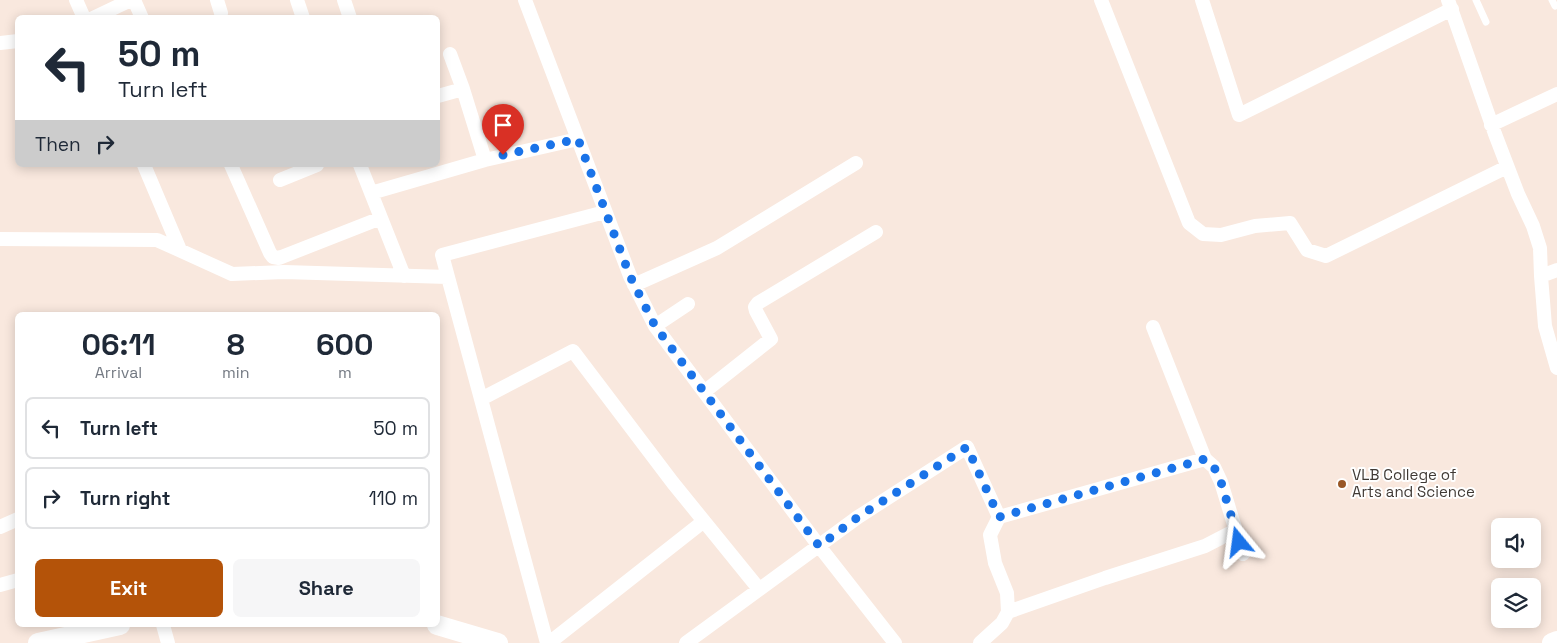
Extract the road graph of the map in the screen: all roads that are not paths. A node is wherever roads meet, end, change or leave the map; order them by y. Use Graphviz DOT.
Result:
graph roads {
  1 [pos="76,0"];
  2 [pos="133,0"];
  3 [pos="296,0"];
  4 [pos="344,0"];
  5 [pos="525,0"];
  6 [pos="1101,0"];
  7 [pos="1202,0"];
  8 [pos="1476,0"];
  9 [pos="1450,5"];
  10 [pos="83,15"];
  11 [pos="100,15"];
  12 [pos="140,15"];
  13 [pos="302,15"];
  14 [pos="349,15"];
  15 [pos="1486,22"];
  16 [pos="15,41"];
  17 [pos="0,43"];
  18 [pos="450,54"];
  19 [pos="463,89"];
  20 [pos="1557,94"];
  21 [pos="440,95"];
  22 [pos="1491,125"];
  23 [pos="578,139"];
  24 [pos="484,160"];
  25 [pos="856,163"];
  26 [pos="145,167"];
  27 [pos="232,167"];
  28 [pos="312,167"];
  29 [pos="361,167"];
  30 [pos="1507,167"];
  31 [pos="280,180"];
  32 [pos="371,193"];
  33 [pos="606,212"];
  34 [pos="381,218"];
  35 [pos="876,232"];
  36 [pos="0,239"];
  37 [pos="180,250"];
  38 [pos="1557,270"];
  39 [pos="404,276"];
  40 [pos="1541,276"];
  41 [pos="448,277"];
  42 [pos="634,285"];
  43 [pos="688,304"];
  44 [pos="655,326"];
  45 [pos="1153,327"];
  46 [pos="1557,368"];
  47 [pos="704,392"];
  48 [pos="481,399"];
  49 [pos="1205,459"];
  50 [pos="999,517"];
  51 [pos="15,520"];
  52 [pos="704,521"];
  53 [pos="0,527"];
  54 [pos="1236,530"];
  55 [pos="819,546"];
  56 [pos="1243,554"];
  57 [pos="15,581"];
  58 [pos="0,585"];
  59 [pos="760,589"];
  60 [pos="1008,612"];
  61 [pos="440,626"];
  62 [pos="111,627"];
  63 [pos="164,627"];
  64 [pos="1557,641"];
  65 [pos="38,643"];
  66 [pos="168,643"];
  67 [pos="498,643"];
  68 [pos="548,643"];
  69 [pos="686,643"];
  70 [pos="895,643"];
  71 [pos="980,643"];
  72 [pos="1552,643"];
  1 -- 10 [label="street"];
  2 -- 11 [label="street"];
  2 -- 12 [label="street"];
  3 -- 13 [label="street"];
  4 -- 14 [label="street"];
  5 -- 23 [label="street"];
  6 -- 30 [label="street"];
  7 -- 9 [label="street"];
  8 -- 15 [label="lane"];
  9 -- 22 [label="street"];
  16 -- 17 [label="street"];
  18 -- 19 [label="street"];
  19 -- 21 [label="street"];
  19 -- 24 [label="street"];
  20 -- 22 [label="street"];
  22 -- 30 [label="street"];
  23 -- 24 [label="street"];
  23 -- 33 [label="street"];
  24 -- 32 [label="street"];
  25 -- 42 [label="street"];
  26 -- 37 [label="street"];
  27 -- 34 [label="street"];
  28 -- 31 [label="street"];
  29 -- 32 [label="street"];
  30 -- 40 [label="street"];
  32 -- 34 [label="street"];
  33 -- 41 [label="street"];
  33 -- 42 [label="street"];
  34 -- 39 [label="street"];
  35 -- 47 [label="street"];
  36 -- 37 [label="street"];
  37 -- 39 [label="street"];
  38 -- 40 [label="street"];
  39 -- 41 [label="street"];
  40 -- 46 [label="street"];
  41 -- 48 [label="street"];
  42 -- 44 [label="street"];
  43 -- 44 [label="street"];
  44 -- 47 [label="street"];
  45 -- 49 [label="street"];
  47 -- 55 [label="street"];
  48 -- 52 [label="street"];
  48 -- 68 [label="street"];
  49 -- 50 [label="street"];
  49 -- 54 [label="street"];
  50 -- 55 [label="street"];
  50 -- 60 [label="street"];
  51 -- 53 [label="street"];
  52 -- 59 [label="street"];
  52 -- 68 [label="street"];
  54 -- 56 [label="street"];
  54 -- 60 [label="street"];
  55 -- 59 [label="street"];
  55 -- 70 [label="street"];
  57 -- 58 [label="street"];
  59 -- 69 [label="street"];
  60 -- 71 [label="street"];
  61 -- 67 [label="main road"];
  62 -- 65 [label="main road"];
  63 -- 66 [label="street"];
  64 -- 72 [label="main road"];
}
